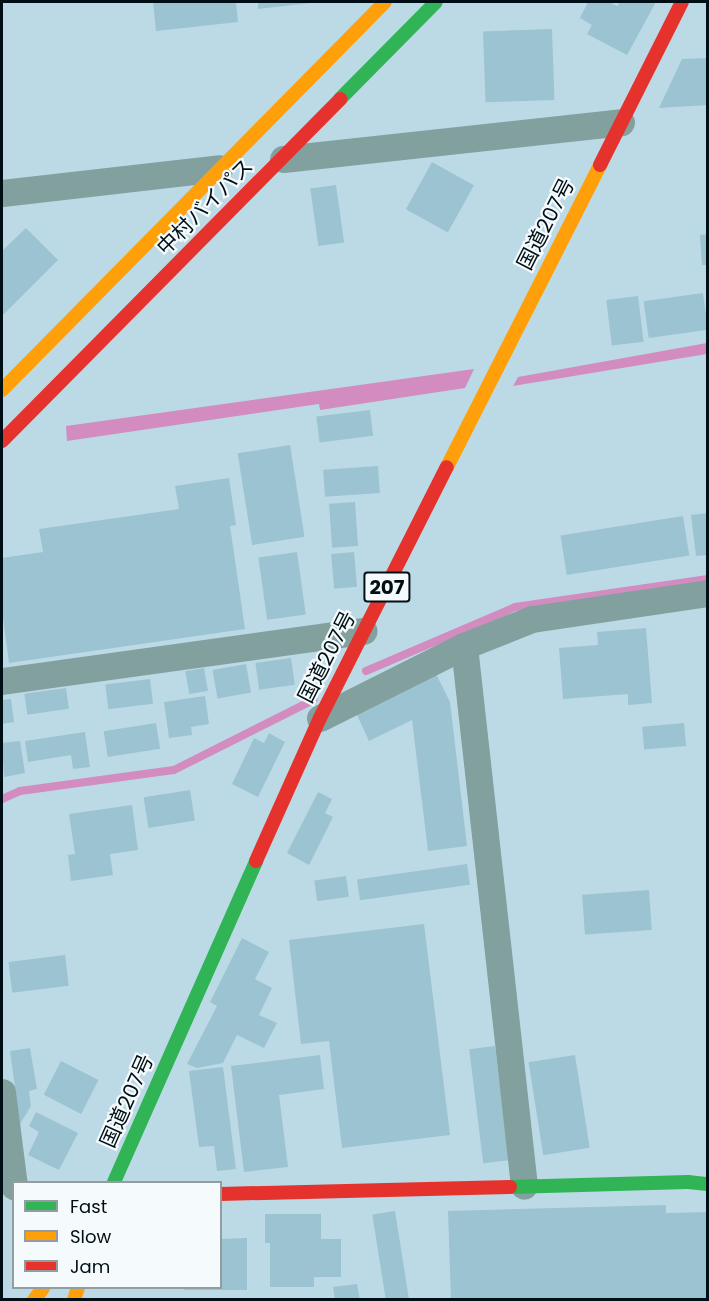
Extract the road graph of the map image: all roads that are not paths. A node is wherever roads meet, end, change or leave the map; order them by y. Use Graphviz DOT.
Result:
graph roads {
  1 [pos="385,2"];
  2 [pos="436,2"];
  3 [pos="682,2"];
  4 [pos="621,122"];
  5 [pos="283,159"];
  6 [pos="220,168"];
  7 [pos="2,193"];
  8 [pos="2,390"];
  9 [pos="2,441"];
  10 [pos="708,593"];
  11 [pos="364,631"];
  12 [pos="464,646"];
  13 [pos="2,681"];
  14 [pos="320,718"];
  15 [pos="2,1092"];
  16 [pos="13,1181"];
  17 [pos="114,1181"];
  18 [pos="708,1184"];
  19 [pos="524,1186"];
  20 [pos="222,1194"];
  1 -- 6 [label="main road, 中村バイパス"];
  2 -- 5 [label="main road, 中村バイパス"];
  3 -- 4 [label="main road, 国道207号 / 207"];
  4 -- 5 [label="street"];
  4 -- 11 [label="main road, 国道207号 / 207"];
  5 -- 9 [label="main road, 中村バイパス"];
  6 -- 7 [label="street"];
  6 -- 8 [label="main road, 中村バイパス"];
  10 -- 12 [label="street"];
  11 -- 13 [label="street"];
  11 -- 14 [label="main road, 国道207号 / 207"];
  12 -- 14 [label="street"];
  12 -- 19 [label="street"];
  14 -- 17 [label="main road, 国道207号 / 207"];
  15 -- 16 [label="street"];
  18 -- 19 [label="main road"];
  19 -- 20 [label="main road"];
}
